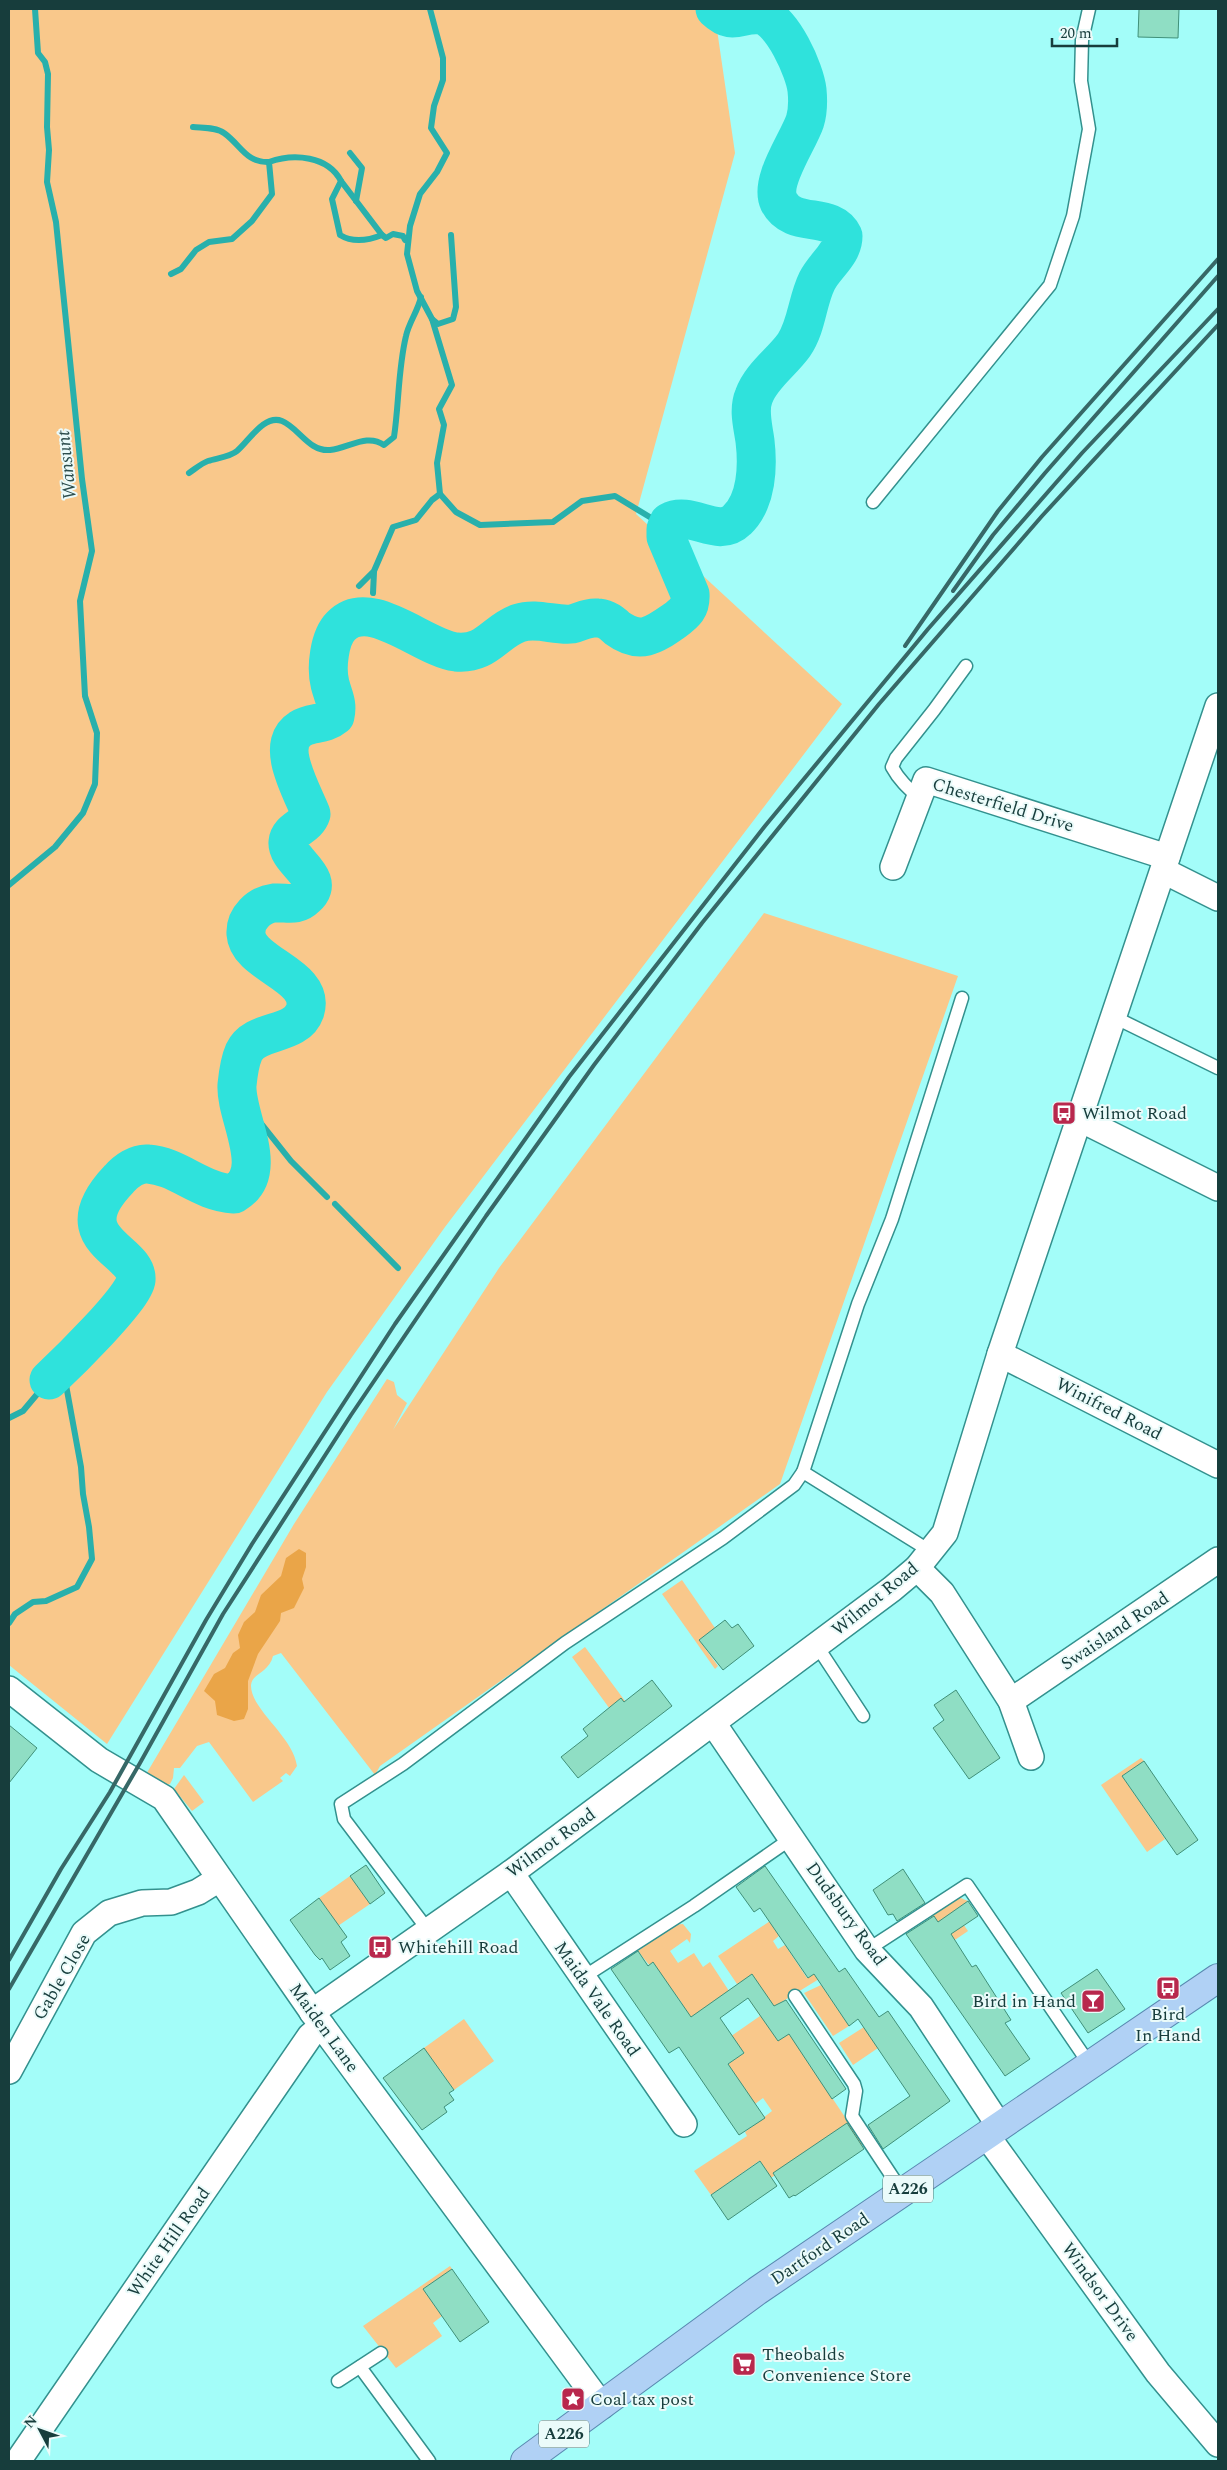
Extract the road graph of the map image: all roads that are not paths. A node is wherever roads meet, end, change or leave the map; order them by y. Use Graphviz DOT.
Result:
graph roads {
  1 [pos="1089,9"];
  2 [pos="873,502"];
  3 [pos="966,666"];
  4 [pos="1218,706"];
  5 [pos="1213,741"];
  6 [pos="919,798"];
  7 [pos="1166,864"];
  8 [pos="893,867"];
  9 [pos="1218,898"];
  10 [pos="962,998"];
  11 [pos="1114,1017"];
  12 [pos="1218,1068"];
  13 [pos="1080,1119"];
  14 [pos="1218,1188"];
  15 [pos="1000,1354"];
  16 [pos="1218,1465"];
  17 [pos="803,1472"];
  18 [pos="924,1559"];
  19 [pos="1218,1560"];
  20 [pos="816,1646"];
  21 [pos="9,1689"];
  22 [pos="1011,1701"];
  23 [pos="863,1716"];
  24 [pos="713,1723"];
  25 [pos="1031,1757"];
  26 [pos="792,1838"];
  27 [pos="511,1873"];
  28 [pos="219,1879"];
  29 [pos="428,1930"];
  30 [pos="867,1950"];
  31 [pos="582,1978"];
  32 [pos="1218,1978"];
  33 [pos="795,1996"];
  34 [pos="317,2019"];
  35 [pos="1090,2065"];
  36 [pos="9,2071"];
  37 [pos="684,2124"];
  38 [pos="993,2131"];
  39 [pos="903,2193"];
  40 [pos="381,2353"];
  41 [pos="360,2367"];
  42 [pos="338,2381"];
  43 [pos="602,2406"];
  44 [pos="1218,2444"];
  45 [pos="18,2461"];
  46 [pos="429,2461"];
  47 [pos="526,2461"];
  1 -- 2 [label="lane"];
  3 -- 6 [label="lane"];
  4 -- 5 [label="street, Wilmot Road"];
  5 -- 7 [label="street, Wilmot Road"];
  6 -- 7 [label="street, Chesterfield Drive"];
  6 -- 8 [label="street, Chesterfield Drive"];
  7 -- 9 [label="street"];
  7 -- 11 [label="street, Wilmot Road"];
  10 -- 17 [label="lane"];
  11 -- 12 [label="lane"];
  11 -- 13 [label="street, Wilmot Road"];
  13 -- 14 [label="street"];
  13 -- 15 [label="street, Wilmot Road"];
  15 -- 16 [label="street, Winifred Road"];
  15 -- 18 [label="street, Wilmot Road"];
  17 -- 18 [label="lane"];
  17 -- 29 [label="lane"];
  18 -- 20 [label="street, Wilmot Road"];
  18 -- 22 [label="street"];
  19 -- 22 [label="street, Swaisland Road"];
  20 -- 23 [label="lane"];
  20 -- 24 [label="street, Wilmot Road"];
  21 -- 28 [label="street, Maiden Lane"];
  22 -- 25 [label="street"];
  24 -- 26 [label="street, Dudsbury Road"];
  24 -- 27 [label="street, Wilmot Road"];
  26 -- 30 [label="street, Dudsbury Road"];
  26 -- 31 [label="lane"];
  27 -- 29 [label="street, Wilmot Road"];
  27 -- 31 [label="street, Maida Vale Road"];
  28 -- 34 [label="street, Maiden Lane"];
  28 -- 36 [label="street, Gable Close"];
  29 -- 34 [label="street, Wilmot Road"];
  30 -- 35 [label="lane"];
  30 -- 38 [label="street, Dudsbury Road"];
  31 -- 37 [label="street, Maida Vale Road"];
  32 -- 35 [label="main road, Dartford Road / A226"];
  33 -- 39 [label="lane"];
  34 -- 43 [label="street, Maiden Lane"];
  34 -- 45 [label="street, White Hill Road"];
  35 -- 38 [label="main road, Dartford Road / A226"];
  38 -- 39 [label="main road, Dartford Road / A226"];
  38 -- 44 [label="street, Windsor Drive"];
  39 -- 43 [label="main road, Dartford Road / A226"];
  40 -- 41 [label="lane"];
  41 -- 42 [label="lane"];
  41 -- 46 [label="lane"];
  43 -- 47 [label="main road, Dartford Road / A226"];
}
